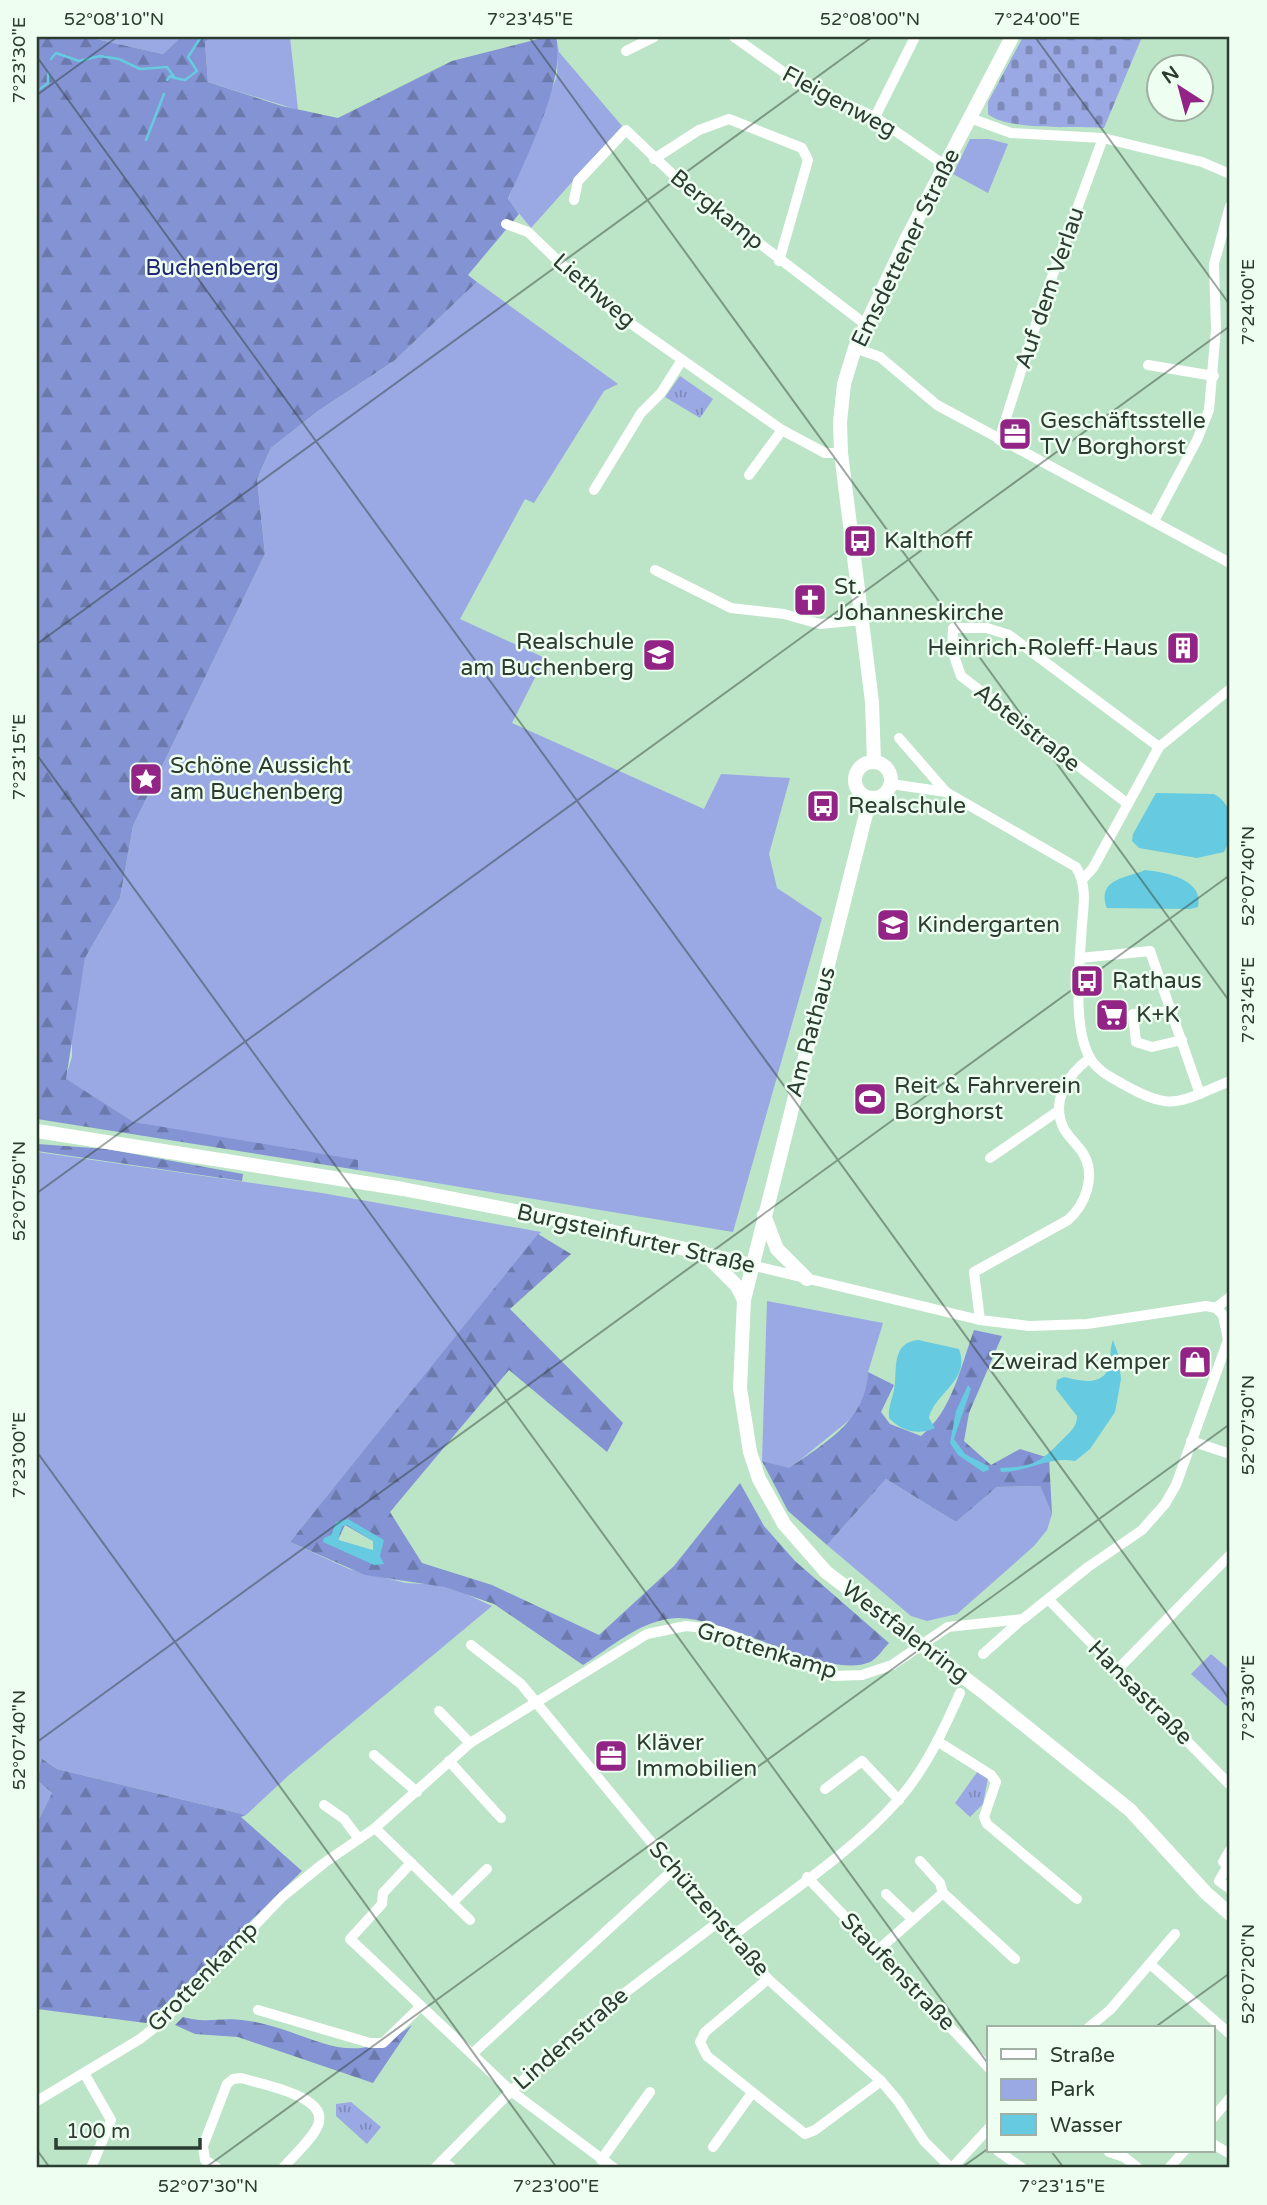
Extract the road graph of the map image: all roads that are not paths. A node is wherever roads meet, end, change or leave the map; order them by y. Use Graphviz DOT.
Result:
graph roads {
  1 [pos="654,37"];
  2 [pos="734,37"];
  3 [pos="915,37"];
  4 [pos="1012,37"];
  5 [pos="626,51"];
  6 [pos="875,117"];
  7 [pos="970,118"];
  8 [pos="1103,138"];
  9 [pos="654,159"];
  10 [pos="946,166"];
  11 [pos="1230,174"];
  12 [pos="574,200"];
  13 [pos="1230,206"];
  14 [pos="506,224"];
  15 [pos="779,261"];
  16 [pos="865,324"];
  17 [pos="855,348"];
  18 [pos="682,360"];
  19 [pos="1148,365"];
  20 [pos="1214,376"];
  21 [pos="782,430"];
  22 [pos="999,440"];
  23 [pos="841,453"];
  24 [pos="749,475"];
  25 [pos="594,490"];
  26 [pos="1154,521"];
  27 [pos="1230,563"];
  28 [pos="655,570"];
  29 [pos="862,620"];
  30 [pos="1230,689"];
  31 [pos="899,738"];
  32 [pos="1159,747"];
  33 [pos="874,762"];
  34 [pos="891,784"];
  35 [pos="946,792"];
  36 [pos="870,798"];
  37 [pos="1128,804"];
  38 [pos="1083,879"];
  39 [pos="1080,958"];
  40 [pos="1173,1012"];
  41 [pos="1182,1040"];
  42 [pos="1090,1058"];
  43 [pos="1230,1081"];
  44 [pos="1200,1094"];
  45 [pos="1058,1111"];
  46 [pos="37,1131"];
  47 [pos="990,1158"];
  48 [pos="764,1213"];
  49 [pos="706,1255"];
  50 [pos="751,1265"];
  51 [pos="807,1279"];
  52 [pos="1230,1297"];
  53 [pos="744,1300"];
  54 [pos="1216,1308"];
  55 [pos="980,1320"];
  56 [pos="1229,1340"];
  57 [pos="1191,1441"];
  58 [pos="1230,1454"];
  59 [pos="1230,1555"];
  60 [pos="1049,1601"];
  61 [pos="1023,1619"];
  62 [pos="471,1645"];
  63 [pos="920,1645"];
  64 [pos="983,1654"];
  65 [pos="1117,1670"];
  66 [pos="960,1693"];
  67 [pos="535,1703"];
  68 [pos="439,1711"];
  69 [pos="937,1741"];
  70 [pos="470,1743"];
  71 [pos="374,1755"];
  72 [pos="449,1761"];
  73 [pos="1230,1785"];
  74 [pos="825,1789"];
  75 [pos="416,1792"];
  76 [pos="899,1800"];
  77 [pos="324,1805"];
  78 [pos="501,1818"];
  79 [pos="375,1828"];
  80 [pos="359,1839"];
  81 [pos="1230,1850"];
  82 [pos="920,1861"];
  83 [pos="1227,1862"];
  84 [pos="411,1863"];
  85 [pos="487,1869"];
  86 [pos="673,1870"];
  87 [pos="807,1877"];
  88 [pos="1230,1889"];
  89 [pos="886,1894"];
  90 [pos="943,1894"];
  91 [pos="1077,1899"];
  92 [pos="452,1903"];
  93 [pos="1230,1914"];
  94 [pos="912,1919"];
  95 [pos="470,1920"];
  96 [pos="717,1923"];
  97 [pos="1174,1934"];
  98 [pos="730,1938"];
  99 [pos="878,1950"];
  100 [pos="1015,1959"];
  101 [pos="1150,1964"];
  102 [pos="768,1979"];
  103 [pos="421,2006"];
  104 [pos="258,2010"];
  105 [pos="1090,2026"];
  106 [pos="1230,2034"];
  107 [pos="472,2054"];
  108 [pos="987,2066"];
  109 [pos="84,2073"];
  110 [pos="881,2081"];
  111 [pos="511,2091"];
  112 [pos="650,2092"];
  113 [pos="752,2093"];
  114 [pos="38,2098"];
  115 [pos="1230,2098"];
  116 [pos="1214,2117"];
  117 [pos="985,2139"];
  118 [pos="1214,2145"];
  119 [pos="713,2147"];
  120 [pos="1000,2152"];
  121 [pos="1109,2152"];
  122 [pos="1183,2152"];
  123 [pos="1230,2154"];
  124 [pos="601,2160"];
  125 [pos="439,2165"];
  126 [pos="91,2168"];
  127 [pos="216,2168"];
  128 [pos="283,2168"];
  129 [pos="452,2168"];
  130 [pos="614,2168"];
  131 [pos="952,2168"];
  132 [pos="1022,2168"];
  133 [pos="1138,2168"];
  134 [pos="1169,2168"];
  1 -- 5 [label="street"];
  2 -- 6 [label="street, Fleigenweg"];
  3 -- 6 [label="street"];
  4 -- 7 [label="main road, Emsdettener Straße"];
  6 -- 10 [label="street, Fleigenweg"];
  7 -- 8 [label="street"];
  7 -- 10 [label="main road, Emsdettener Straße"];
  8 -- 11 [label="street"];
  8 -- 22 [label="street, Auf dem Verlau"];
  9 -- 12 [label="street, Bergkamp"];
  9 -- 15 [label="street, Bergkamp"];
  9 -- 15 [label="street, Bergkamp"];
  10 -- 16 [label="main road, Emsdettener Straße"];
  13 -- 20 [label="street"];
  14 -- 18 [label="street, Liethweg"];
  15 -- 16 [label="street, Bergkamp"];
  16 -- 17 [label="main road, Emsdettener Straße"];
  17 -- 22 [label="street"];
  17 -- 23 [label="main road, Emsdettener Straße"];
  18 -- 21 [label="street, Liethweg"];
  18 -- 25 [label="street"];
  19 -- 20 [label="street"];
  20 -- 26 [label="street"];
  21 -- 23 [label="street, Liethweg"];
  21 -- 24 [label="street"];
  22 -- 26 [label="street"];
  23 -- 29 [label="main road, Emsdettener Straße"];
  26 -- 27 [label="street"];
  28 -- 29 [label="street"];
  29 -- 33 [label="main road, Emsdettener Straße"];
  30 -- 32 [label="street"];
  31 -- 35 [label="street"];
  32 -- 37 [label="street"];
  32 -- 37 [label="street, Abteistraße"];
  33 -- 34 [label="main road"];
  33 -- 36 [label="main road"];
  34 -- 35 [label="street"];
  34 -- 36 [label="main road"];
  35 -- 38 [label="street"];
  36 -- 48 [label="main road, Am Rathaus"];
  37 -- 38 [label="street"];
  38 -- 39 [label="street"];
  39 -- 40 [label="street"];
  39 -- 42 [label="street"];
  40 -- 41 [label="street"];
  40 -- 41 [label="street"];
  41 -- 44 [label="street"];
  42 -- 44 [label="street"];
  42 -- 45 [label="street"];
  43 -- 44 [label="street"];
  45 -- 47 [label="street"];
  45 -- 55 [label="street"];
  46 -- 49 [label="main road, Burgsteinfurter Straße"];
  48 -- 50 [label="main road, Am Rathaus"];
  48 -- 51 [label="main road"];
  49 -- 50 [label="main road, Burgsteinfurter Straße"];
  49 -- 53 [label="main road"];
  50 -- 51 [label="street, Burgsteinfurter Straße"];
  50 -- 53 [label="main road, Westfalenring"];
  51 -- 55 [label="street, Burgsteinfurter Straße"];
  52 -- 54 [label="street"];
  53 -- 63 [label="main road, Westfalenring"];
  54 -- 55 [label="street, Burgsteinfurter Straße"];
  54 -- 56 [label="street"];
  56 -- 57 [label="street"];
  57 -- 58 [label="street"];
  57 -- 60 [label="street"];
  59 -- 65 [label="street"];
  60 -- 61 [label="street"];
  60 -- 65 [label="street, Hansastraße"];
  61 -- 63 [label="street, Grottenkamp"];
  61 -- 64 [label="street"];
  62 -- 67 [label="street, Schützenstraße"];
  63 -- 67 [label="street, Grottenkamp"];
  63 -- 93 [label="main road, Westfalenring"];
  65 -- 73 [label="street, Hansastraße"];
  66 -- 69 [label="street"];
  67 -- 70 [label="street, Grottenkamp"];
  67 -- 86 [label="street, Schützenstraße"];
  68 -- 70 [label="street"];
  69 -- 76 [label="street"];
  69 -- 91 [label="street"];
  70 -- 72 [label="street, Grottenkamp"];
  71 -- 75 [label="street"];
  72 -- 75 [label="street, Grottenkamp"];
  72 -- 78 [label="street"];
  74 -- 76 [label="street"];
  75 -- 79 [label="street, Grottenkamp"];
  76 -- 87 [label="street"];
  77 -- 80 [label="street"];
  79 -- 80 [label="street, Grottenkamp"];
  79 -- 84 [label="street"];
  80 -- 109 [label="street, Grottenkamp"];
  81 -- 83 [label="street"];
  82 -- 90 [label="street"];
  83 -- 88 [label="street"];
  84 -- 92 [label="street"];
  84 -- 103 [label="street"];
  85 -- 92 [label="street"];
  86 -- 96 [label="street, Schützenstraße"];
  86 -- 107 [label="street"];
  87 -- 98 [label="street"];
  87 -- 99 [label="street, Staufenstraße"];
  89 -- 94 [label="street"];
  90 -- 94 [label="street"];
  90 -- 100 [label="street"];
  92 -- 95 [label="street"];
  94 -- 99 [label="street"];
  96 -- 98 [label="street, Schützenstraße"];
  96 -- 111 [label="street, Lindenstraße"];
  97 -- 101 [label="street"];
  98 -- 102 [label="street, Schützenstraße"];
  99 -- 108 [label="street, Staufenstraße"];
  101 -- 105 [label="street"];
  101 -- 106 [label="street"];
  102 -- 110 [label="street, Schützenstraße"];
  102 -- 113 [label="street"];
  103 -- 104 [label="street"];
  103 -- 107 [label="street"];
  107 -- 111 [label="street"];
  109 -- 114 [label="street, Grottenkamp"];
  109 -- 126 [label="street"];
  110 -- 113 [label="street"];
  110 -- 131 [label="street, Schützenstraße"];
  111 -- 124 [label="street"];
  111 -- 125 [label="street, Lindenstraße"];
  112 -- 124 [label="street"];
  113 -- 119 [label="street"];
  115 -- 116 [label="street"];
  117 -- 131 [label="street"];
  118 -- 123 [label="street"];
  120 -- 132 [label="street"];
  121 -- 133 [label="street"];
  122 -- 134 [label="street"];
  124 -- 130 [label="street"];
  125 -- 129 [label="street"];
  127 -- 128 [label="street"];
}
